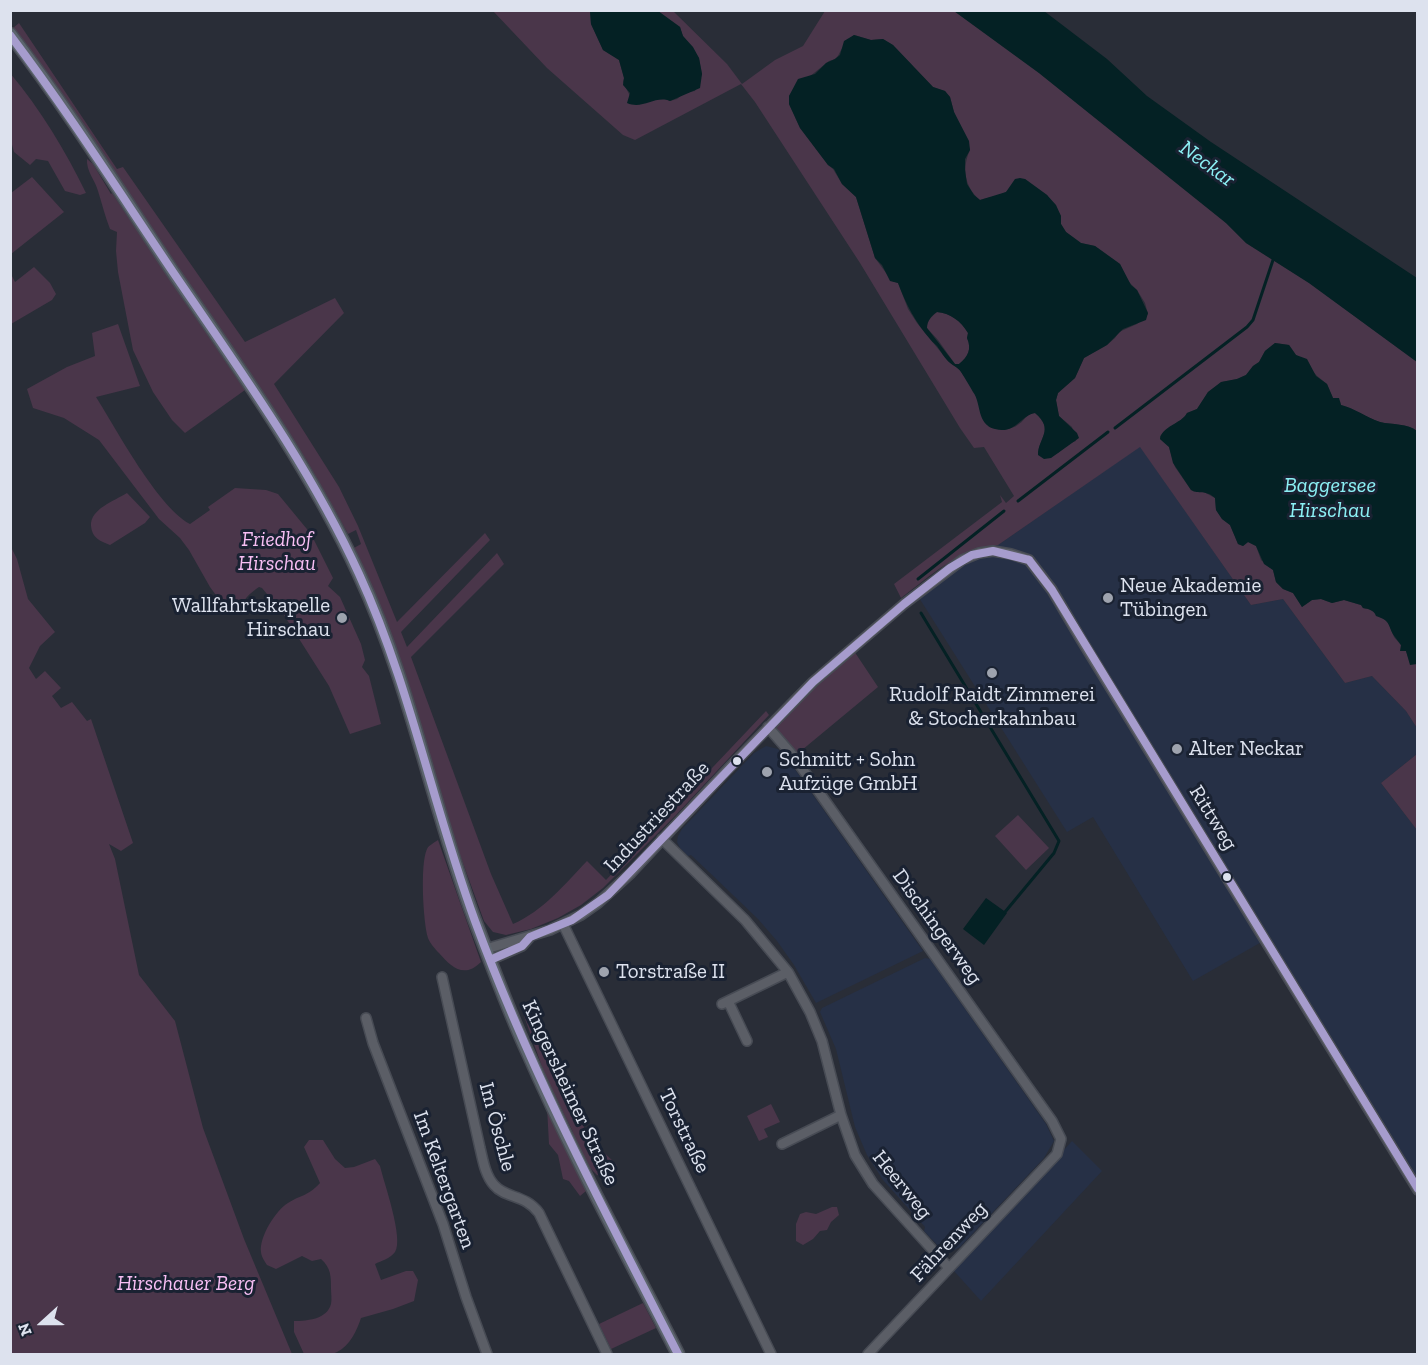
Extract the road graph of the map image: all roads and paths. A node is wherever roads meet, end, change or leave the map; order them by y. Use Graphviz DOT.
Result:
graph roads {
  1 [pos="10,34"];
  2 [pos="1029,560"];
  3 [pos="768,727"];
  4 [pos="662,839"];
  5 [pos="563,924"];
  6 [pos="488,954"];
  7 [pos="788,972"];
  8 [pos="442,977"];
  9 [pos="366,1018"];
  10 [pos="747,1041"];
  11 [pos="842,1116"];
  12 [pos="782,1144"];
  13 [pos="1057,1154"];
  14 [pos="1418,1190"];
  15 [pos="949,1268"];
  16 [pos="487,1354"];
  17 [pos="607,1354"];
  18 [pos="678,1354"];
  19 [pos="771,1354"];
  20 [pos="868,1354"];
  1 -- 6 [label="main road, Kingersheimer Straße"];
  2 -- 3 [label="street, Industriestraße"];
  2 -- 14 [label="street, Rittweg"];
  3 -- 4 [label="street, Industriestraße"];
  3 -- 13 [label="street, Dischingerweg"];
  4 -- 5 [label="street, Industriestraße"];
  4 -- 7 [label="street, Heerweg"];
  5 -- 6 [label="street, Industriestraße"];
  5 -- 19 [label="street, Torstraße"];
  6 -- 18 [label="main road, Kingersheimer Straße"];
  7 -- 10 [label="street"];
  7 -- 11 [label="street, Heerweg"];
  8 -- 17 [label="street, Im Öschle"];
  9 -- 16 [label="street, Im Keltergarten"];
  11 -- 12 [label="street"];
  11 -- 15 [label="street, Heerweg"];
  13 -- 15 [label="street, Fährenweg"];
  15 -- 20 [label="street, Fährenweg"];
}
